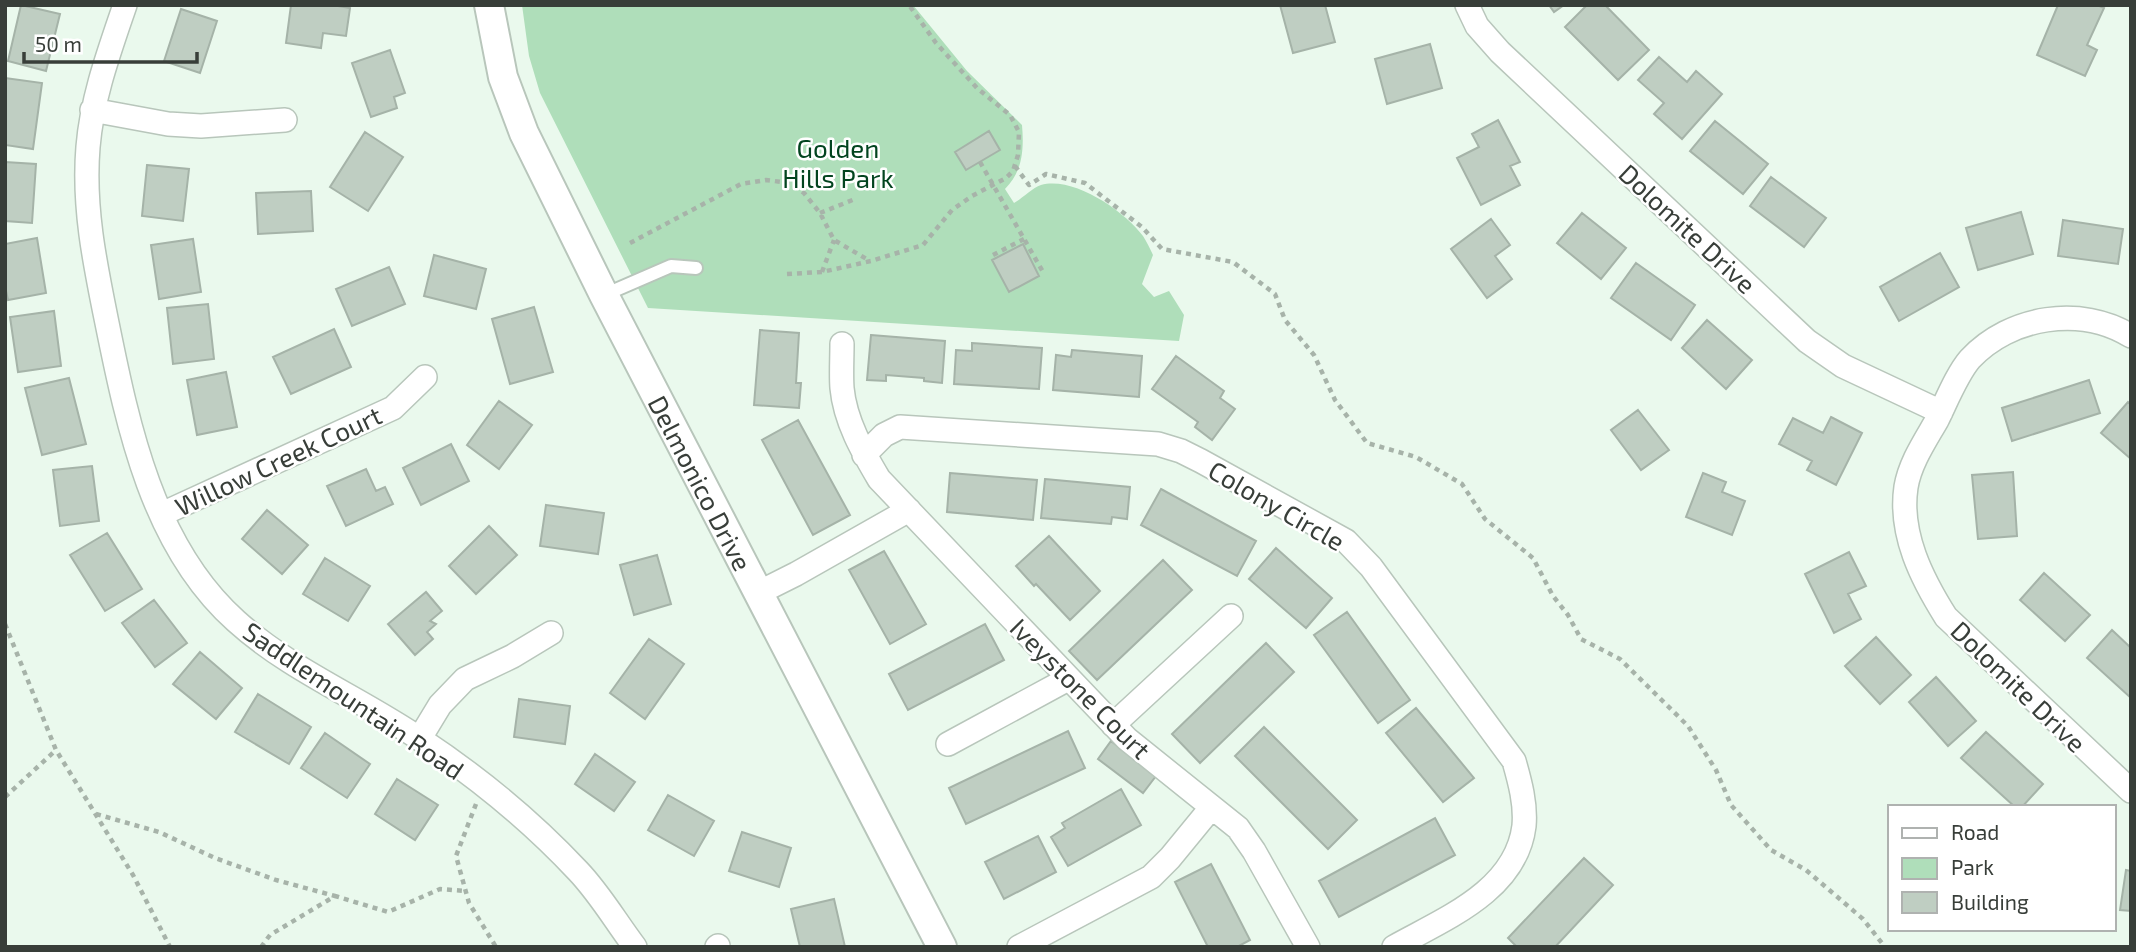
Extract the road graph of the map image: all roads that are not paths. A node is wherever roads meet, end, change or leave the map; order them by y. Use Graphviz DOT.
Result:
graph roads {
  1 [pos="125,5"];
  2 [pos="489,5"];
  3 [pos="1467,5"];
  4 [pos="92,110"];
  5 [pos="285,120"];
  6 [pos="696,268"];
  7 [pos="604,295"];
  8 [pos="2131,336"];
  9 [pos="842,345"];
  10 [pos="425,377"];
  11 [pos="1941,412"];
  12 [pos="864,455"];
  13 [pos="909,509"];
  14 [pos="162,514"];
  15 [pos="760,592"];
  16 [pos="1231,616"];
  17 [pos="551,633"];
  18 [pos="1068,679"];
  19 [pos="1113,725"];
  20 [pos="419,738"];
  21 [pos="948,744"];
  22 [pos="2131,791"];
  23 [pos="1211,808"];
  24 [pos="635,947"];
  25 [pos="943,947"];
  26 [pos="1019,947"];
  27 [pos="1308,947"];
  28 [pos="1394,947"];
  1 -- 4 [label="street, Saddlemountain Road"];
  2 -- 7 [label="street, Delmonico Drive"];
  3 -- 11 [label="street, Dolomite Drive"];
  4 -- 5 [label="street"];
  4 -- 14 [label="street, Saddlemountain Road"];
  6 -- 7 [label="lane"];
  7 -- 15 [label="street, Delmonico Drive"];
  8 -- 11 [label="street, Dolomite Drive"];
  9 -- 12 [label="street, Iveystone Court"];
  10 -- 14 [label="street, Willow Creek Court"];
  11 -- 22 [label="street, Dolomite Drive"];
  12 -- 13 [label="street, Iveystone Court"];
  12 -- 28 [label="street, Colony Circle"];
  13 -- 15 [label="street"];
  13 -- 18 [label="street, Iveystone Court"];
  14 -- 20 [label="street, Saddlemountain Road"];
  15 -- 25 [label="street, Delmonico Drive"];
  16 -- 19 [label="street"];
  17 -- 20 [label="street"];
  18 -- 19 [label="street, Iveystone Court"];
  18 -- 21 [label="street"];
  19 -- 23 [label="street, Iveystone Court"];
  20 -- 24 [label="street, Saddlemountain Road"];
  23 -- 26 [label="street"];
  23 -- 27 [label="street"];
}
